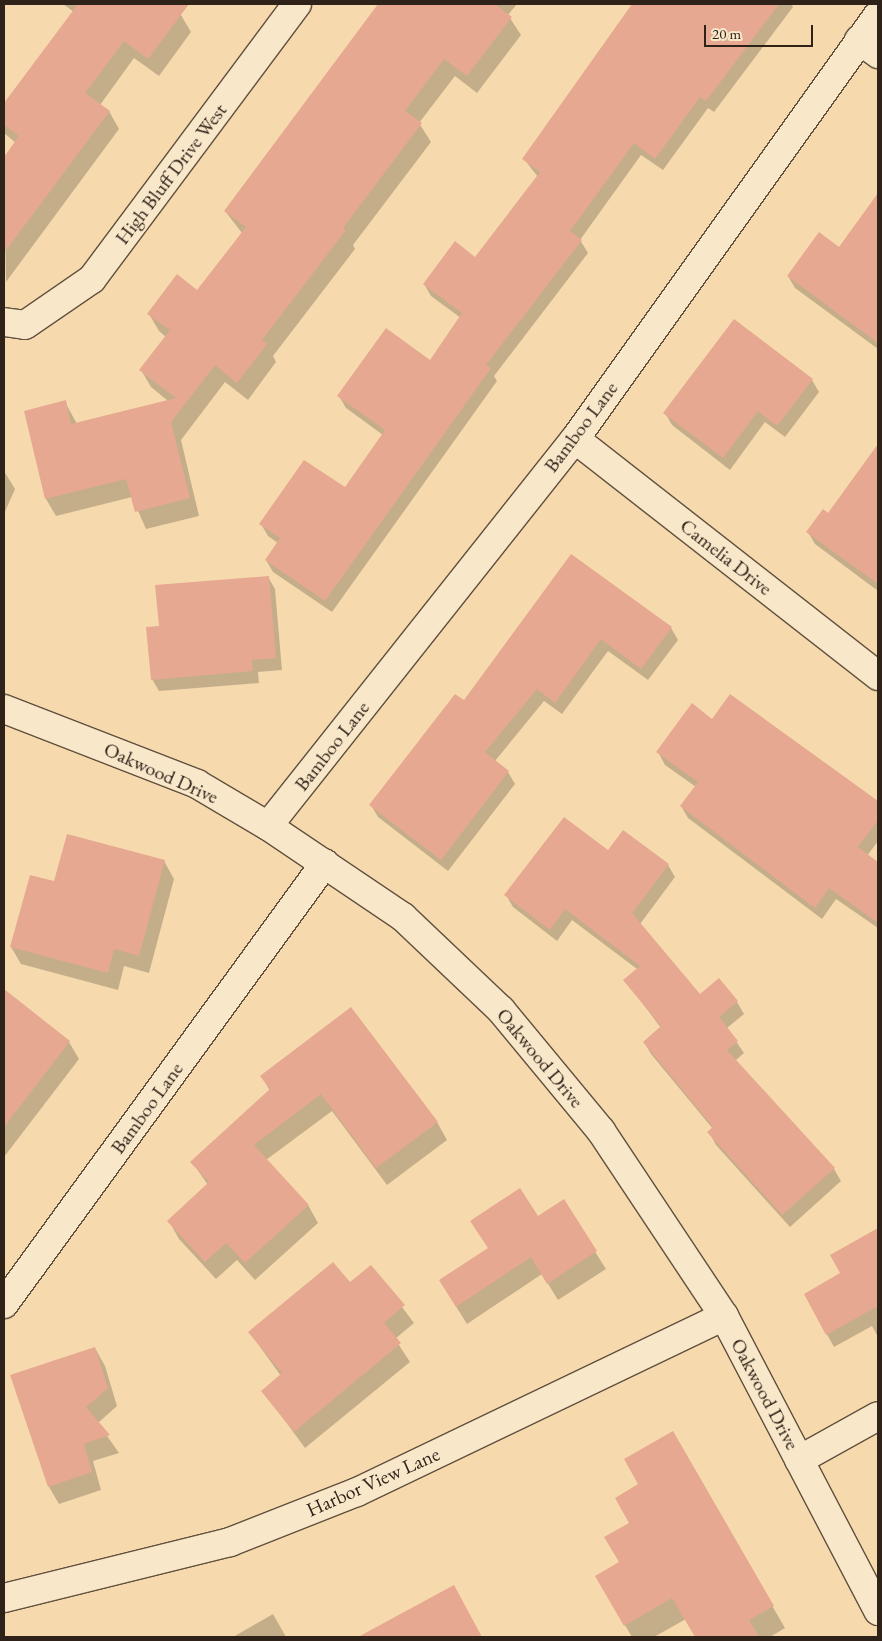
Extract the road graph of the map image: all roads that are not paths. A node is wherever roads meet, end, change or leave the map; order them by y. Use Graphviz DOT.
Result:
graph roads {
  1 [pos="297,4"];
  2 [pos="878,15"];
  3 [pos="869,47"];
  4 [pos="15,323"];
  5 [pos="574,439"];
  6 [pos="878,676"];
  7 [pos="4,709"];
  8 [pos="268,826"];
  9 [pos="325,863"];
  10 [pos="4,1304"];
  11 [pos="724,1316"];
  12 [pos="878,1416"];
  13 [pos="799,1460"];
  14 [pos="4,1598"];
  15 [pos="878,1611"];
  1 -- 4 [label="street, High Bluff Drive West"];
  2 -- 3 [label="street, Bamboo Lane"];
  3 -- 5 [label="street, Bamboo Lane"];
  5 -- 6 [label="street, Camelia Drive"];
  5 -- 8 [label="street, Bamboo Lane"];
  7 -- 8 [label="street, Oakwood Drive"];
  8 -- 9 [label="street, Oakwood Drive"];
  9 -- 10 [label="street, Bamboo Lane"];
  9 -- 11 [label="street, Oakwood Drive"];
  11 -- 13 [label="street, Oakwood Drive"];
  11 -- 14 [label="street, Harbor View Lane"];
  12 -- 13 [label="street"];
  13 -- 15 [label="street, Oakwood Drive"];
}
